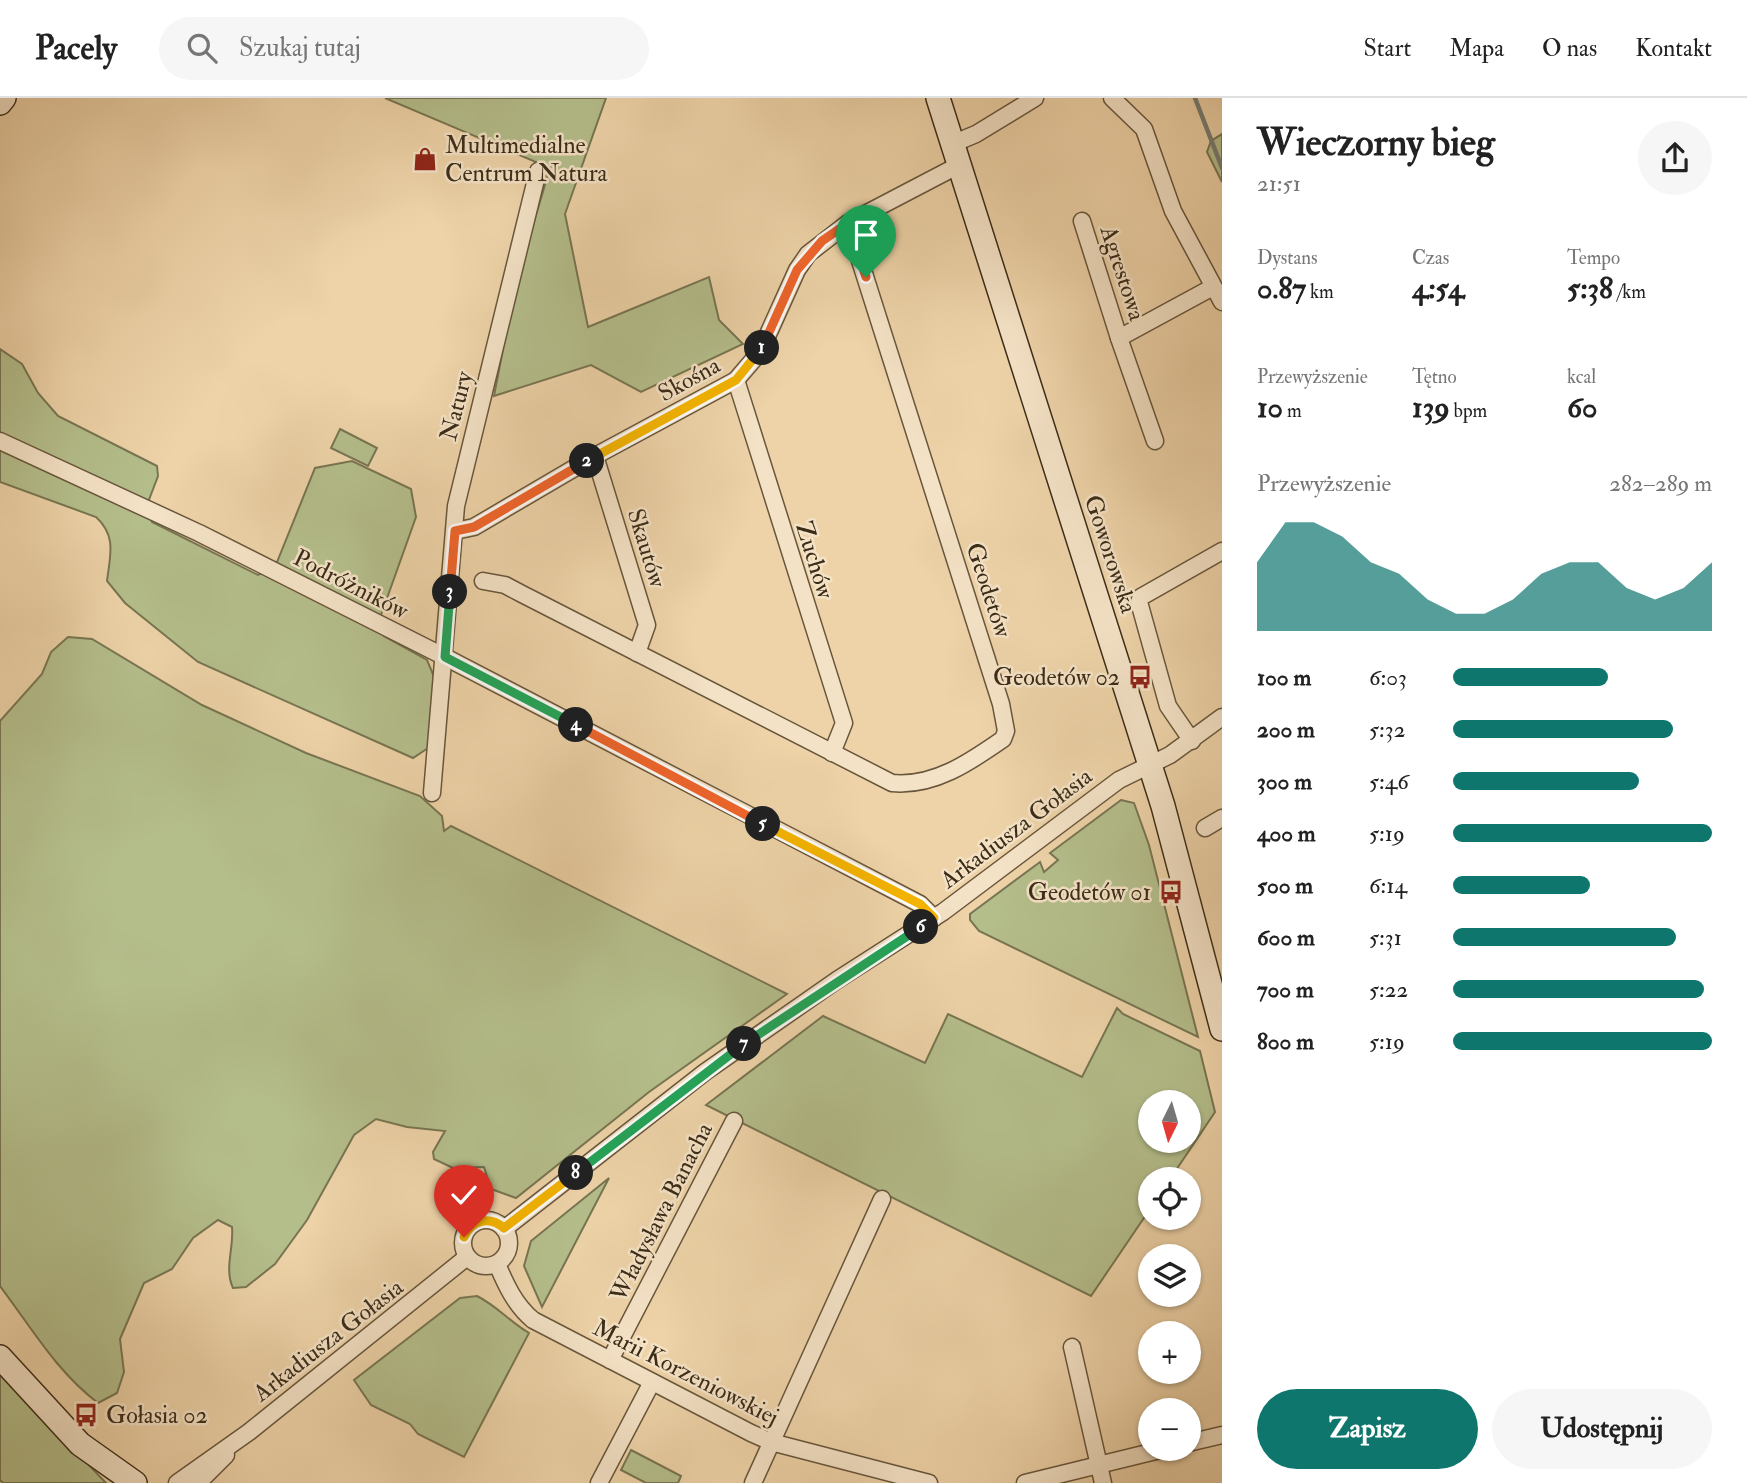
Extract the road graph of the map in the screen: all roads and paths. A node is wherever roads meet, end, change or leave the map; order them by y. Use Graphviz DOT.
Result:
graph roads {
  1 [pos="4,98"];
  2 [pos="938,98"];
  3 [pos="1035,98"];
  4 [pos="1112,98"];
  5 [pos="0,103"];
  6 [pos="956,154"];
  7 [pos="538,171"];
  8 [pos="1082,221"];
  9 [pos="848,223"];
  10 [pos="1213,288"];
  11 [pos="1222,302"];
  12 [pos="1119,338"];
  13 [pos="736,380"];
  14 [pos="0,441"];
  15 [pos="1155,441"];
  16 [pos="595,456"];
  17 [pos="455,531"];
  18 [pos="1222,551"];
  19 [pos="483,581"];
  20 [pos="637,653"];
  21 [pos="445,657"];
  22 [pos="1222,717"];
  23 [pos="1192,741"];
  24 [pos="832,752"];
  25 [pos="1150,765"];
  26 [pos="432,793"];
  27 [pos="1222,818"];
  28 [pos="1205,828"];
  29 [pos="934,918"];
  30 [pos="1222,1029"];
  31 [pos="734,1121"];
  32 [pos="882,1199"];
  33 [pos="504,1228"];
  34 [pos="467,1256"];
  35 [pos="497,1264"];
  36 [pos="1072,1347"];
  37 [pos="0,1357"];
  38 [pos="610,1360"];
  39 [pos="652,1382"];
  40 [pos="249,1432"];
  41 [pos="1222,1435"];
  42 [pos="1201,1440"];
  43 [pos="771,1442"];
  44 [pos="1138,1456"];
  45 [pos="1098,1466"];
  46 [pos="110,1474"];
  47 [pos="135,1483"];
  48 [pos="177,1483"];
  49 [pos="198,1483"];
  50 [pos="599,1483"];
  51 [pos="753,1483"];
  52 [pos="929,1483"];
  53 [pos="1025,1483"];
  54 [pos="1103,1483"];
  1 -- 5 [label="street"];
  2 -- 6 [label="street, Goworowska"];
  3 -- 6 [label="street, Skośna"];
  4 -- 10 [label="street"];
  6 -- 9 [label="street, Skośna"];
  6 -- 25 [label="street, Goworowska"];
  7 -- 17 [label="street, Natury"];
  8 -- 12 [label="street, Agrestowa"];
  9 -- 13 [label="street, Skośna"];
  9 -- 24 [label="street, Geodetów"];
  10 -- 11 [label="street"];
  10 -- 12 [label="street, Agrestowa"];
  12 -- 15 [label="street, Agrestowa"];
  13 -- 16 [label="street, Skośna"];
  13 -- 24 [label="street, Zuchów"];
  14 -- 21 [label="street, Podróżników"];
  16 -- 17 [label="street, Skośna"];
  16 -- 20 [label="street, Skautów"];
  17 -- 21 [label="street, Natury"];
  18 -- 23 [label="street"];
  19 -- 20 [label="street, Geodetów"];
  20 -- 24 [label="street, Geodetów"];
  21 -- 26 [label="street, Natury"];
  21 -- 29 [label="street, Podróżników"];
  22 -- 23 [label="street, Arkadiusza Gołasia"];
  23 -- 25 [label="street, Arkadiusza Gołasia"];
  25 -- 29 [label="street, Arkadiusza Gołasia"];
  25 -- 30 [label="street, Goworowska"];
  27 -- 28 [label="street"];
  29 -- 33 [label="street, Arkadiusza Gołasia"];
  31 -- 38 [label="street, Władysława Banacha"];
  32 -- 43 [label="street"];
  33 -- 34 [label="street"];
  33 -- 35 [label="street"];
  34 -- 35 [label="street"];
  34 -- 40 [label="street, Arkadiusza Gołasia"];
  35 -- 38 [label="street, Marii Korzeniowskiej"];
  36 -- 45 [label="street"];
  37 -- 46 [label="street"];
  38 -- 39 [label="street, Marii Korzeniowskiej"];
  39 -- 43 [label="street, Marii Korzeniowskiej"];
  39 -- 50 [label="street"];
  40 -- 48 [label="street, Arkadiusza Gołasia"];
  40 -- 49 [label="street, Arkadiusza Gołasia"];
  41 -- 42 [label="street"];
  43 -- 51 [label="street"];
  43 -- 52 [label="street, Marii Korzeniowskiej"];
  44 -- 45 [label="street"];
  45 -- 53 [label="street"];
  45 -- 54 [label="street"];
  46 -- 47 [label="street"];
}
